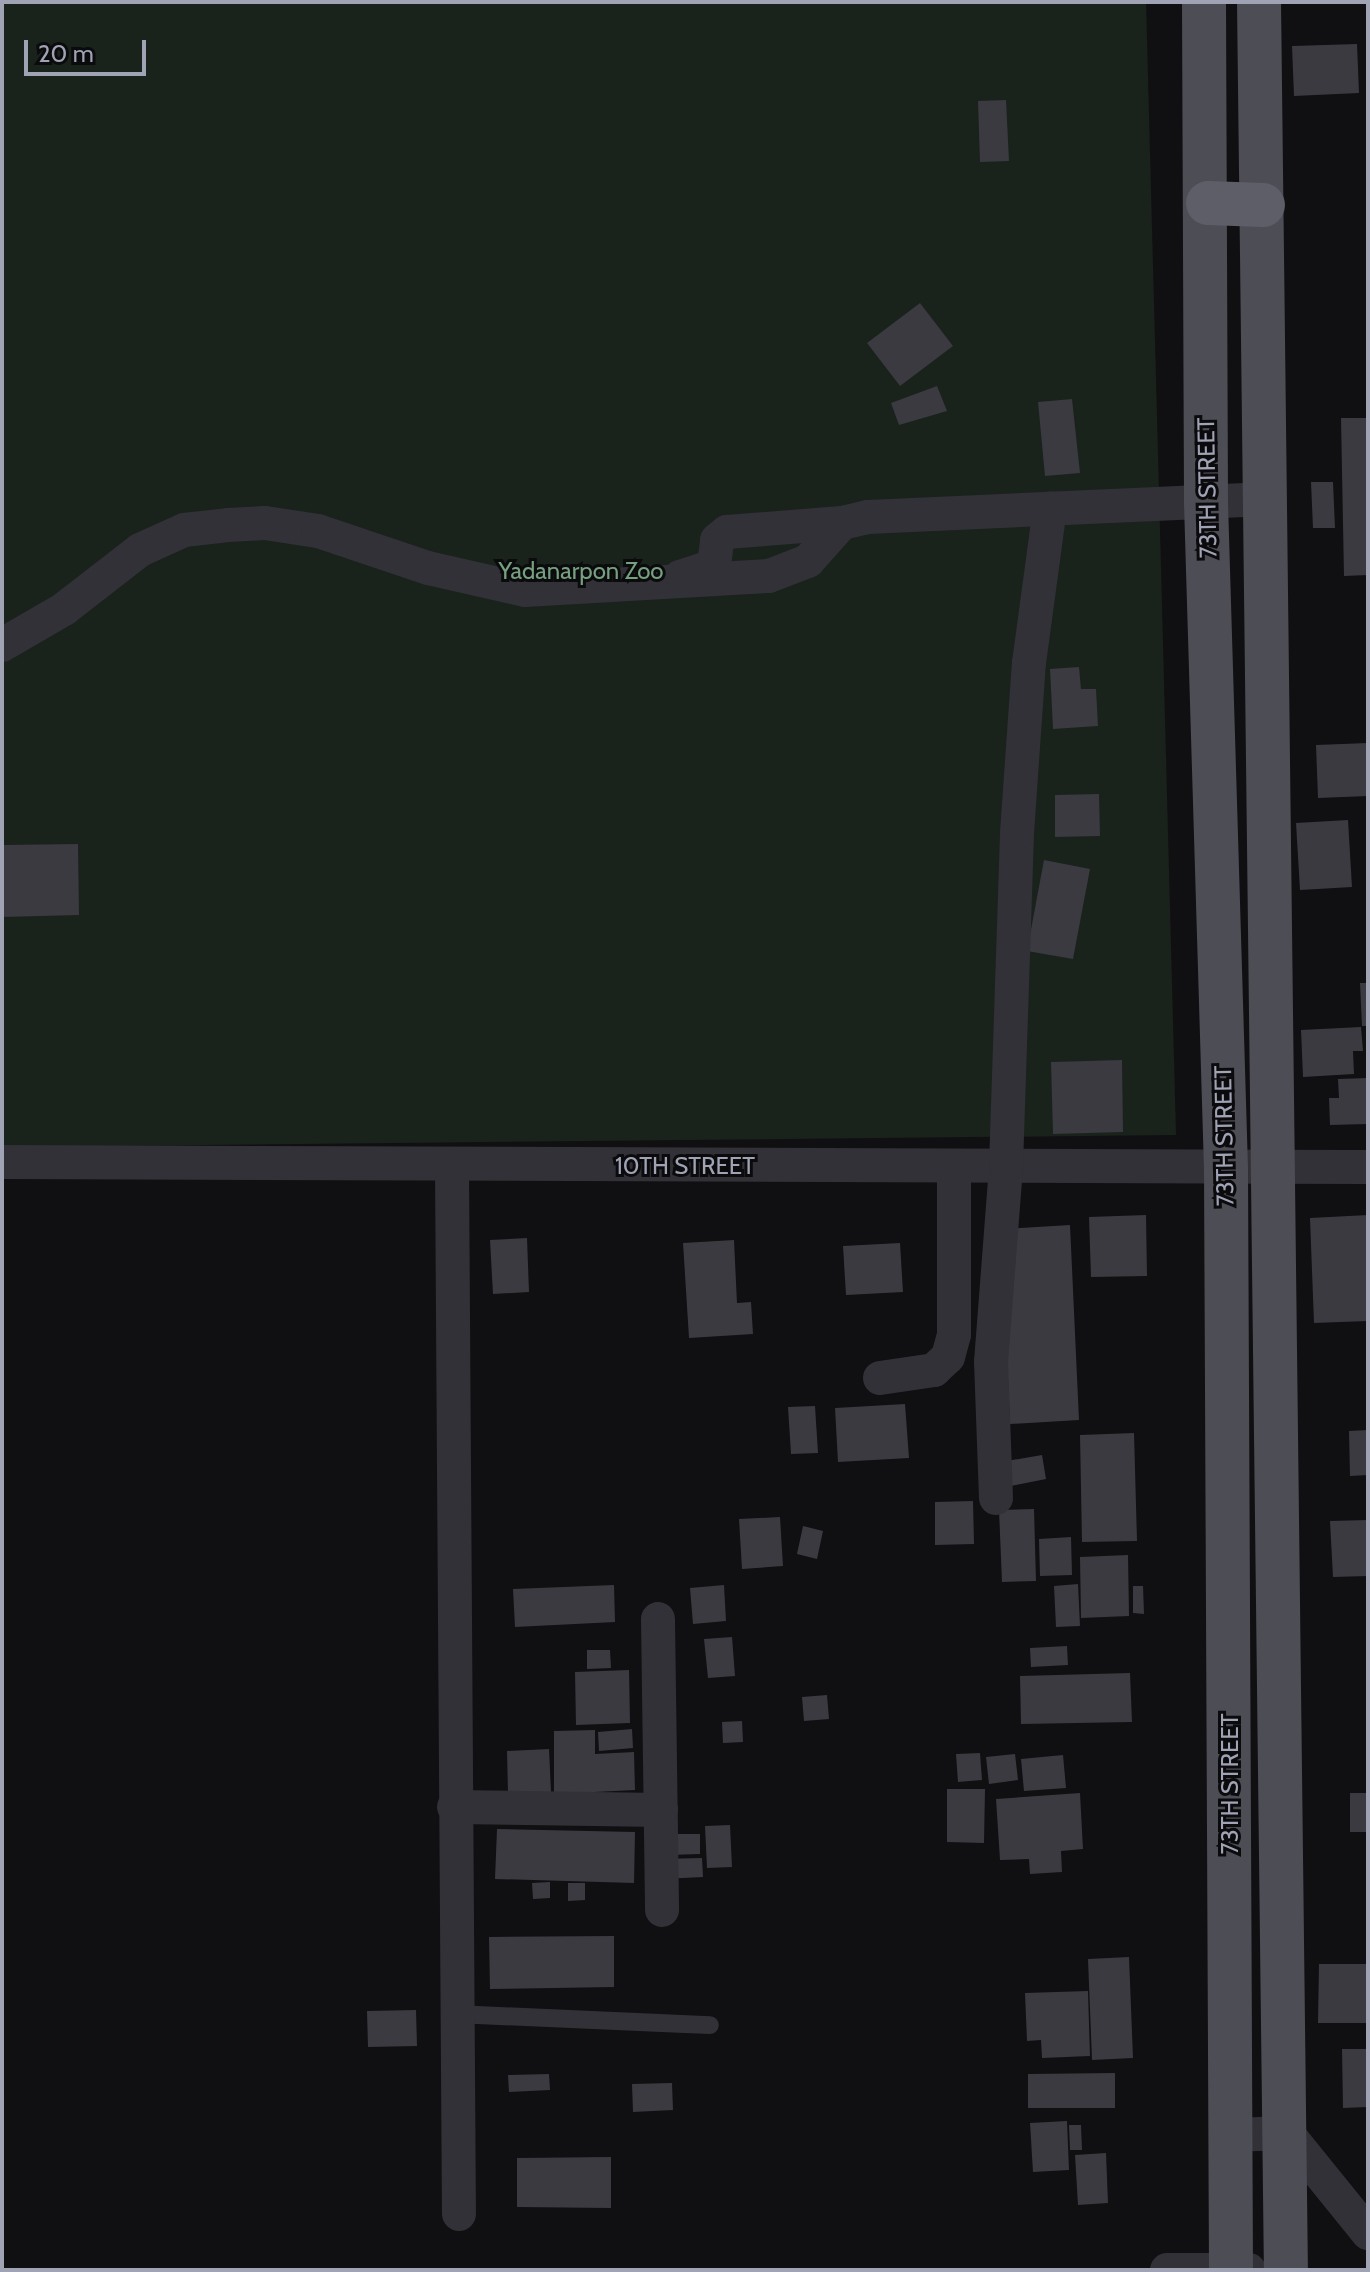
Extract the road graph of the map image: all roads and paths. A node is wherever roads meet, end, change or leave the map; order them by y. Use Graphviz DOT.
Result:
graph roads {
  1 [pos="1204,2"];
  2 [pos="1259,2"];
  3 [pos="1208,203"];
  4 [pos="1263,205"];
  5 [pos="1267,499"];
  6 [pos="1206,503"];
  7 [pos="1050,508"];
  8 [pos="842,523"];
  9 [pos="649,587"];
  10 [pos="2,645"];
  11 [pos="2,1162"];
  12 [pos="452,1166"];
  13 [pos="1006,1166"];
  14 [pos="954,1167"];
  15 [pos="1276,1167"];
  16 [pos="1368,1167"];
  17 [pos="1226,1170"];
  18 [pos="880,1378"];
  19 [pos="996,1498"];
  20 [pos="658,1619"];
  21 [pos="454,1807"];
  22 [pos="661,1810"];
  23 [pos="662,1910"];
  24 [pos="455,2014"];
  25 [pos="710,2025"];
  26 [pos="1287,2133"];
  27 [pos="1232,2135"];
  28 [pos="459,2214"];
  29 [pos="1368,2233"];
  30 [pos="1237,2269"];
  31 [pos="1167,2270"];
  32 [pos="1286,2270"];
  1 -- 3 [label="main road, 73TH STREET"];
  2 -- 4 [label="main road"];
  3 -- 4 [label="highway"];
  3 -- 6 [label="main road, 73TH STREET"];
  4 -- 5 [label="main road"];
  5 -- 6 [label="street"];
  5 -- 15 [label="main road"];
  6 -- 7 [label="street"];
  6 -- 17 [label="main road, 73TH STREET"];
  7 -- 8 [label="street"];
  7 -- 13 [label="street"];
  8 -- 9 [label="street"];
  8 -- 9 [label="street"];
  9 -- 10 [label="street"];
  11 -- 12 [label="street, 10TH STREET"];
  12 -- 14 [label="street, 10TH STREET"];
  12 -- 21 [label="street"];
  13 -- 14 [label="street, 10TH STREET"];
  13 -- 17 [label="street, 10TH STREET"];
  13 -- 19 [label="street"];
  14 -- 18 [label="street"];
  15 -- 16 [label="street, 10TH STREET"];
  15 -- 17 [label="street, 10TH STREET"];
  15 -- 26 [label="main road"];
  17 -- 27 [label="main road, 73TH STREET"];
  20 -- 22 [label="street"];
  21 -- 22 [label="street"];
  21 -- 24 [label="street"];
  22 -- 23 [label="street"];
  24 -- 25 [label="lane"];
  24 -- 28 [label="street"];
  26 -- 27 [label="street"];
  26 -- 29 [label="street"];
  26 -- 32 [label="main road"];
  27 -- 30 [label="main road, 73TH STREET"];
  30 -- 31 [label="street"];
}
